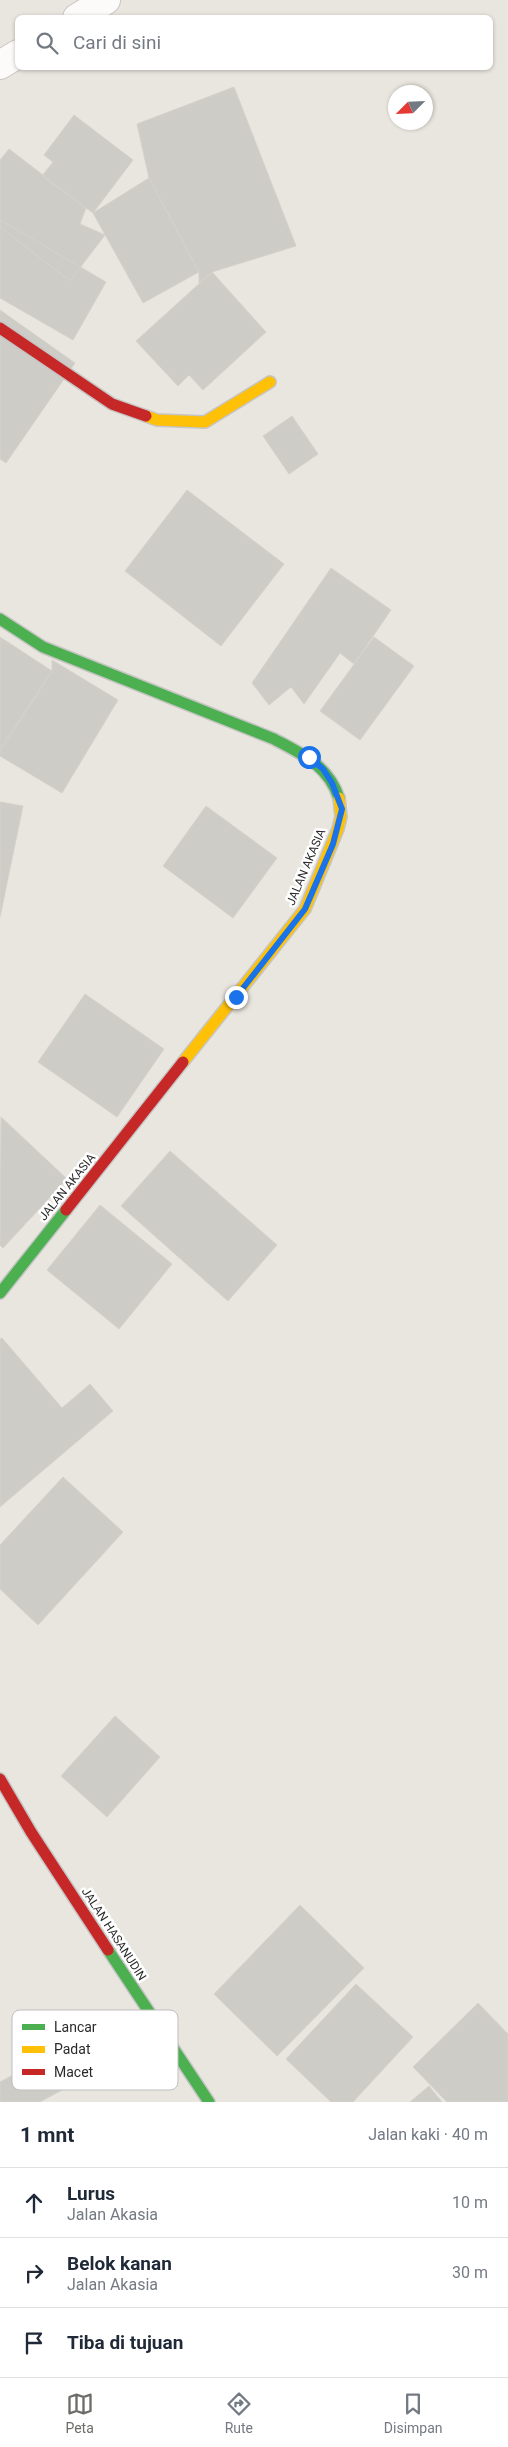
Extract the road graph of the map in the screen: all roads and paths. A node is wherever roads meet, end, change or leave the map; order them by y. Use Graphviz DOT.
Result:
graph roads {
  1 [pos="106,0"];
  2 [pos="82,15"];
  3 [pos="15,56"];
  4 [pos="0,65"];
  5 [pos="0,328"];
  6 [pos="270,382"];
  7 [pos="0,619"];
  8 [pos="0,1293"];
  9 [pos="0,1779"];
  10 [pos="148,2010"];
  11 [pos="178,2055"];
  12 [pos="209,2102"];
  1 -- 2 [label="street"];
  3 -- 4 [label="street"];
  5 -- 6 [label="street"];
  7 -- 8 [label="street, JALAN AKASIA"];
  9 -- 10 [label="street, JALAN HASANUDIN"];
  11 -- 12 [label="street, JALAN HASANUDIN"];
}
